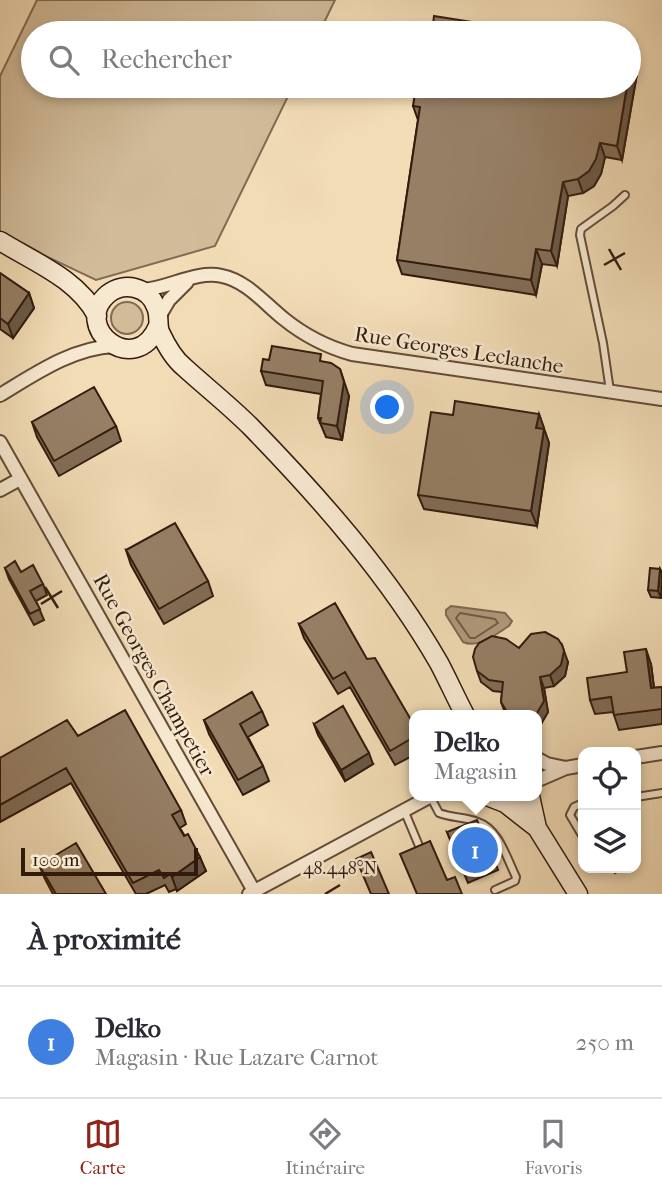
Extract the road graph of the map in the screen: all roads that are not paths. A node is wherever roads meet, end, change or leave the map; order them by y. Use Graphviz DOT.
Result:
graph roads {
  1 [pos="625,195"];
  2 [pos="0,241"];
  3 [pos="190,279"];
  4 [pos="74,287"];
  5 [pos="142,290"];
  6 [pos="109,294"];
  7 [pos="97,321"];
  8 [pos="158,321"];
  9 [pos="114,346"];
  10 [pos="134,349"];
  11 [pos="73,354"];
  12 [pos="180,364"];
  13 [pos="610,391"];
  14 [pos="0,395"];
  15 [pos="662,398"];
  16 [pos="0,442"];
  17 [pos="20,480"];
  18 [pos="0,490"];
  19 [pos="462,710"];
  20 [pos="662,753"];
  21 [pos="641,756"];
  22 [pos="542,761"];
  23 [pos="578,766"];
  24 [pos="566,768"];
  25 [pos="542,778"];
  26 [pos="662,793"];
  27 [pos="641,796"];
  28 [pos="421,801"];
  29 [pos="433,801"];
  30 [pos="494,801"];
  31 [pos="531,801"];
  32 [pos="578,805"];
  33 [pos="404,810"];
  34 [pos="537,828"];
  35 [pos="578,829"];
  36 [pos="422,853"];
  37 [pos="495,890"];
  38 [pos="251,892"];
  39 [pos="578,894"];
  1 -- 13 [label="lane"];
  2 -- 4 [label="main road"];
  3 -- 5 [label="street, Rue Georges Leclanche"];
  3 -- 8 [label="street"];
  3 -- 13 [label="street, Rue Georges Leclanche"];
  4 -- 6 [label="main road"];
  4 -- 7 [label="main road"];
  5 -- 6 [label="main road"];
  5 -- 8 [label="main road"];
  6 -- 7 [label="main road"];
  7 -- 9 [label="main road"];
  7 -- 11 [label="street"];
  8 -- 10 [label="main road"];
  8 -- 12 [label="main road"];
  9 -- 10 [label="main road"];
  9 -- 11 [label="street"];
  10 -- 12 [label="main road"];
  11 -- 14 [label="street"];
  12 -- 19 [label="main road"];
  13 -- 15 [label="street, Rue Georges Leclanche"];
  16 -- 17 [label="street, Rue Georges Champetier"];
  17 -- 18 [label="street"];
  17 -- 38 [label="street, Rue Georges Champetier"];
  20 -- 21 [label="street"];
  22 -- 24 [label="street"];
  23 -- 24 [label="street"];
  24 -- 25 [label="street"];
  26 -- 27 [label="lane"];
  28 -- 33 [label="street"];
  29 -- 37 [label="lane"];
  30 -- 34 [label="main road"];
  31 -- 34 [label="main road"];
  32 -- 35 [label="lane"];
  33 -- 36 [label="lane"];
  33 -- 38 [label="street"];
  34 -- 39 [label="main road"];
}
